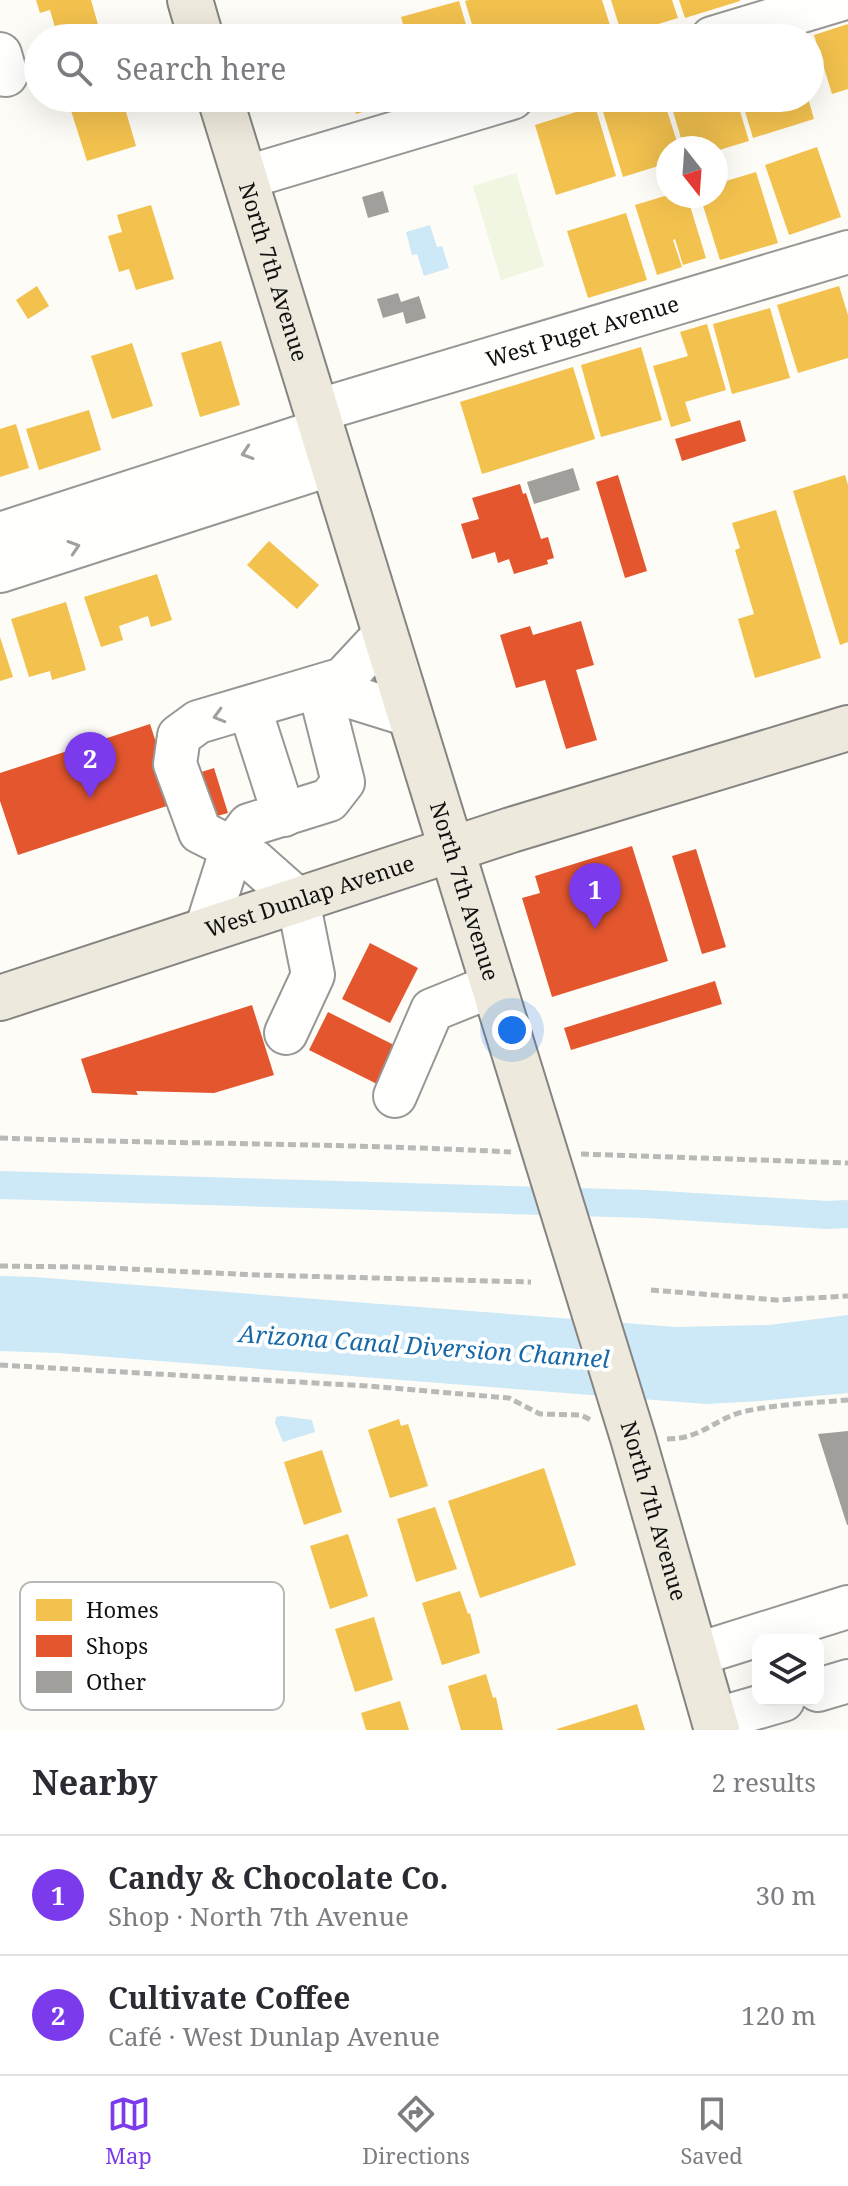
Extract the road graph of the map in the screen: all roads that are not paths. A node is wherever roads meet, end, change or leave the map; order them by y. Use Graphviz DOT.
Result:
graph roads {
  1 [pos="190,0"];
  2 [pos="839,0"];
  3 [pos="197,24"];
  4 [pos="759,24"];
  5 [pos="224,112"];
  6 [pos="465,112"];
  7 [pos="244,178"];
  8 [pos="848,252"];
  9 [pos="323,435"];
  10 [pos="0,534"];
  11 [pos="0,571"];
  12 [pos="384,635"];
  13 [pos="319,687"];
  14 [pos="409,715"];
  15 [pos="256,728"];
  16 [pos="848,728"];
  17 [pos="284,815"];
  18 [pos="232,848"];
  19 [pos="452,849"];
  20 [pos="298,900"];
  21 [pos="206,930"];
  22 [pos="494,985"];
  23 [pos="0,998"];
  24 [pos="286,1033"];
  25 [pos="395,1096"];
  26 [pos="848,1607"];
  27 [pos="695,1655"];
  28 [pos="848,1681"];
  29 [pos="824,1688"];
  30 [pos="767,1706"];
  31 [pos="716,1725"];
  1 -- 3 [label="main road"];
  2 -- 4 [label="street"];
  5 -- 7 [label="main road, North 7th Avenue"];
  6 -- 7 [label="street"];
  7 -- 9 [label="main road, North 7th Avenue"];
  8 -- 9 [label="street, West Puget Avenue"];
  9 -- 10 [label="street, West Puget Avenue, one-way"];
  11 -- 9 [label="street, West Puget Avenue, one-way"];
  9 -- 12 [label="main road, North 7th Avenue"];
  12 -- 13 [label="street"];
  12 -- 14 [label="main road, North 7th Avenue"];
  13 -- 14 [label="street"];
  13 -- 17 [label="street"];
  13 -- 18 [label="street, one-way"];
  14 -- 19 [label="main road, North 7th Avenue"];
  15 -- 17 [label="street"];
  16 -- 19 [label="main road, West Dunlap Avenue"];
  17 -- 18 [label="street"];
  18 -- 20 [label="street"];
  18 -- 21 [label="street"];
  19 -- 20 [label="main road, West Dunlap Avenue"];
  19 -- 22 [label="main road, North 7th Avenue"];
  20 -- 21 [label="main road, West Dunlap Avenue"];
  20 -- 24 [label="street"];
  21 -- 23 [label="main road, West Dunlap Avenue"];
  22 -- 25 [label="street"];
  22 -- 27 [label="main road, North 7th Avenue"];
  26 -- 27 [label="street"];
  27 -- 31 [label="main road, North 7th Avenue"];
  28 -- 29 [label="street"];
  30 -- 31 [label="street"];
}
